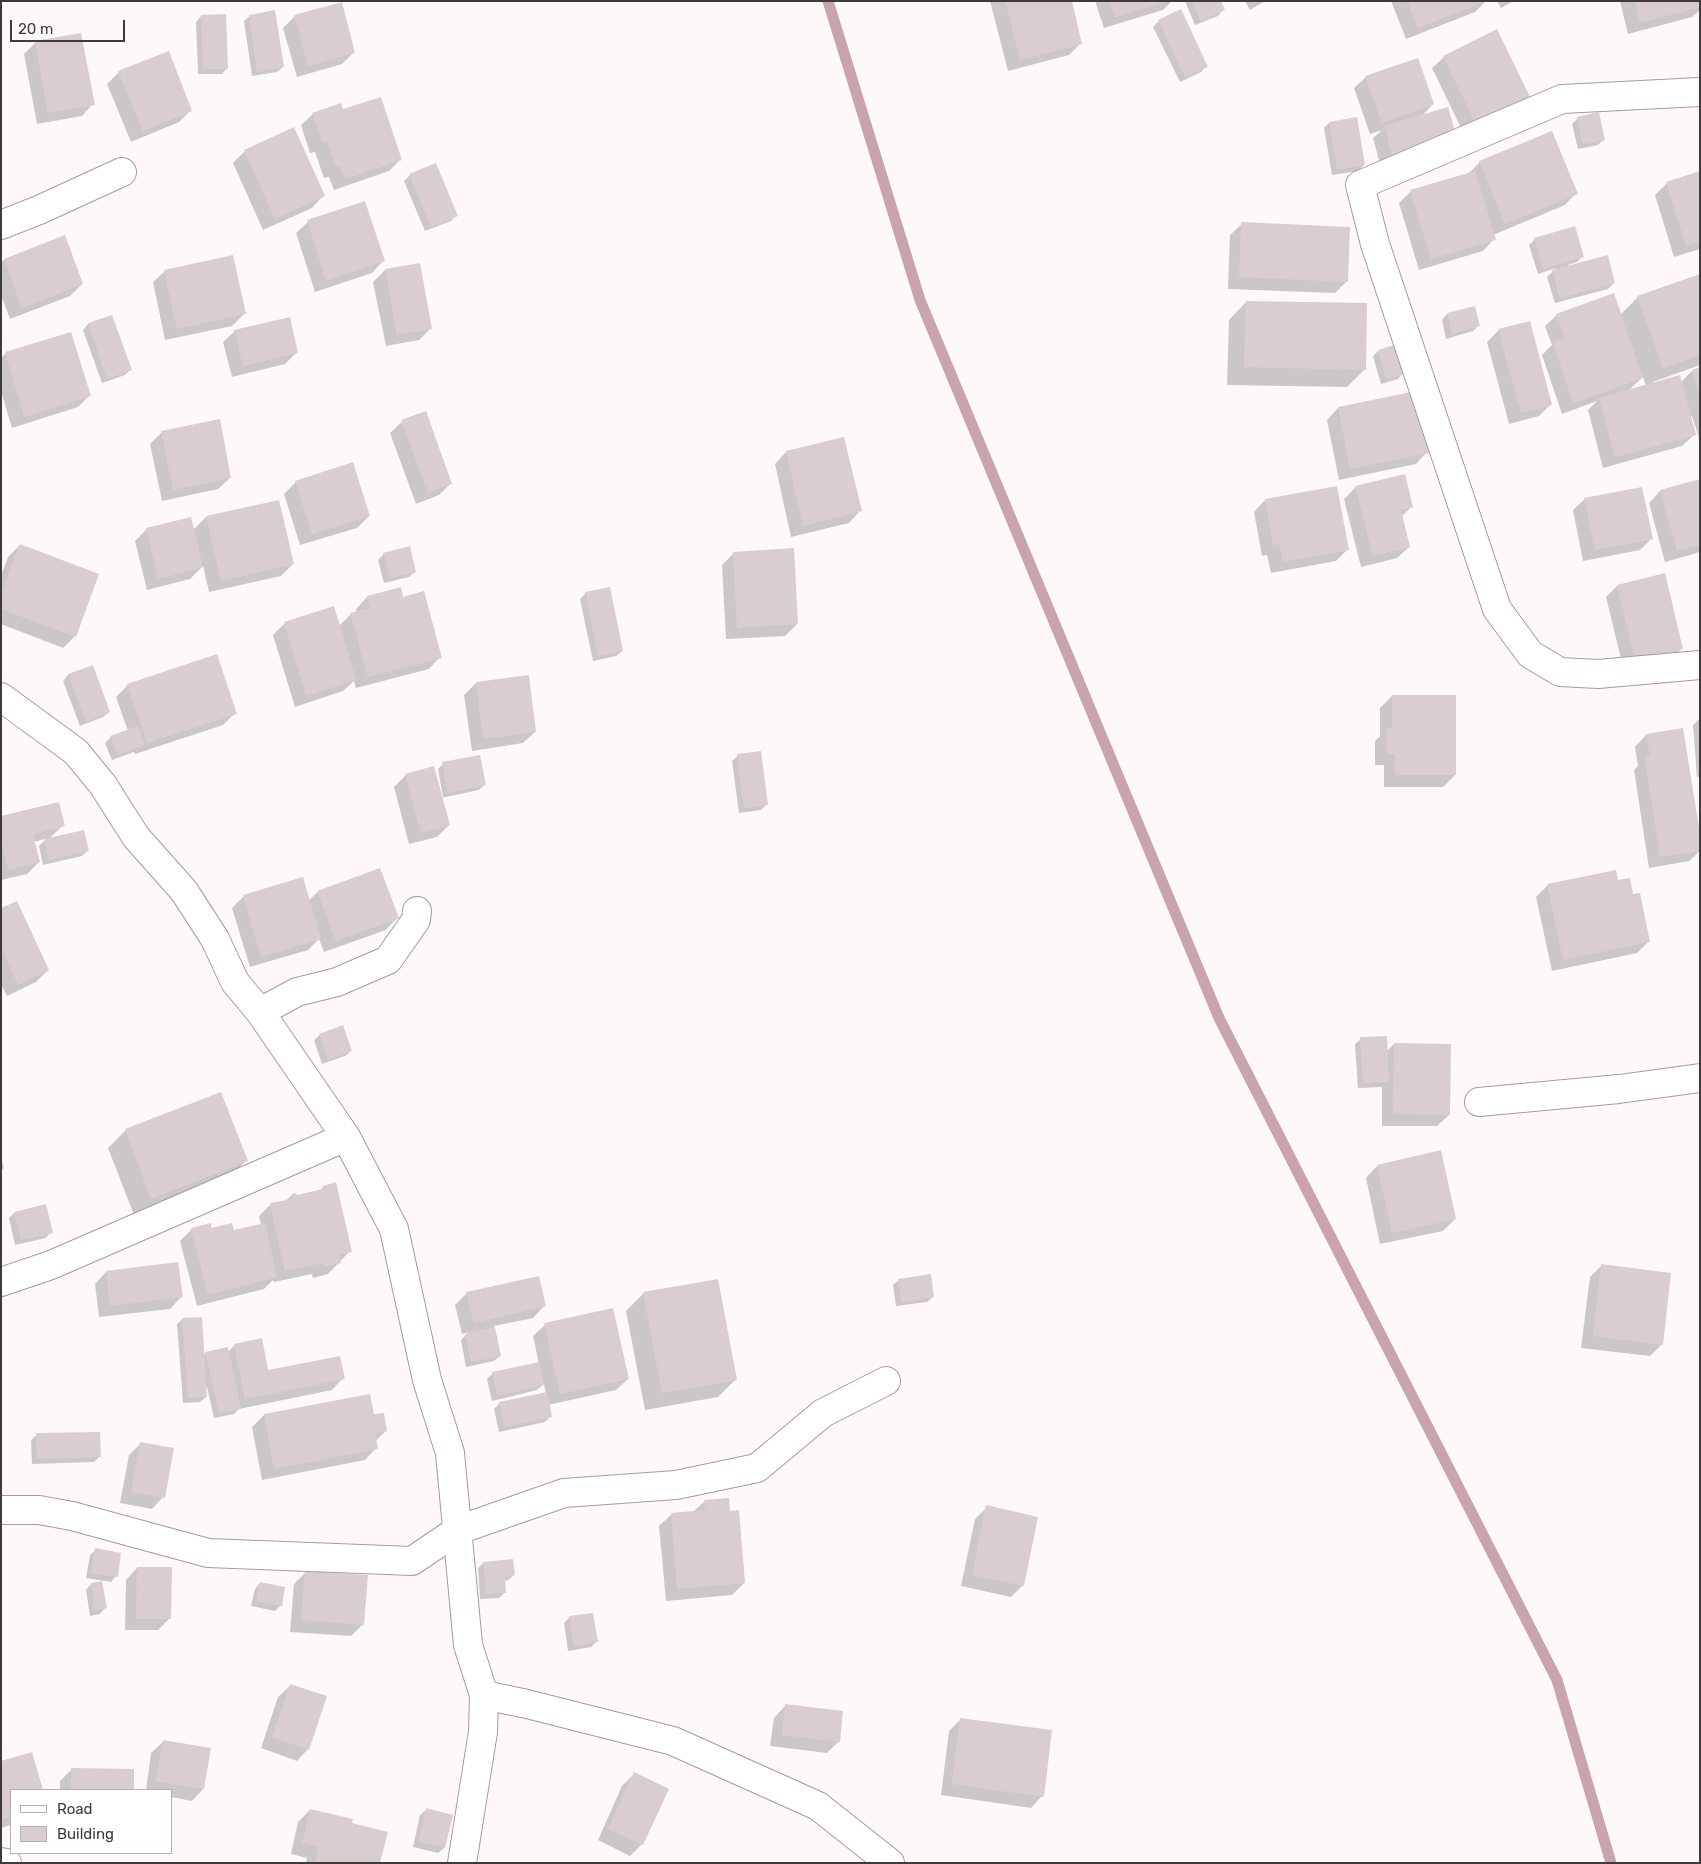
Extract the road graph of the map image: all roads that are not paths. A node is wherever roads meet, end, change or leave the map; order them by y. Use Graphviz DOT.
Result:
graph roads {
  1 [pos="1700,92"];
  2 [pos="122,172"];
  3 [pos="1,225"];
  4 [pos="1700,665"];
  5 [pos="1,697"];
  6 [pos="417,911"];
  7 [pos="260,1012"];
  8 [pos="1700,1078"];
  9 [pos="1480,1102"];
  10 [pos="346,1137"];
  11 [pos="1,1282"];
  12 [pos="886,1381"];
  13 [pos="1,1510"];
  14 [pos="458,1530"];
  15 [pos="484,1696"];
  16 [pos="1,1862"];
  17 [pos="7,1863"];
  18 [pos="462,1863"];
  19 [pos="890,1863"];
  1 -- 4 [label="street"];
  2 -- 3 [label="street"];
  5 -- 7 [label="street"];
  6 -- 7 [label="street"];
  7 -- 10 [label="street"];
  8 -- 9 [label="street"];
  10 -- 11 [label="street"];
  10 -- 14 [label="street"];
  12 -- 14 [label="street"];
  13 -- 14 [label="street"];
  14 -- 15 [label="street"];
  15 -- 18 [label="street"];
  15 -- 19 [label="street"];
  16 -- 17 [label="street"];
}
